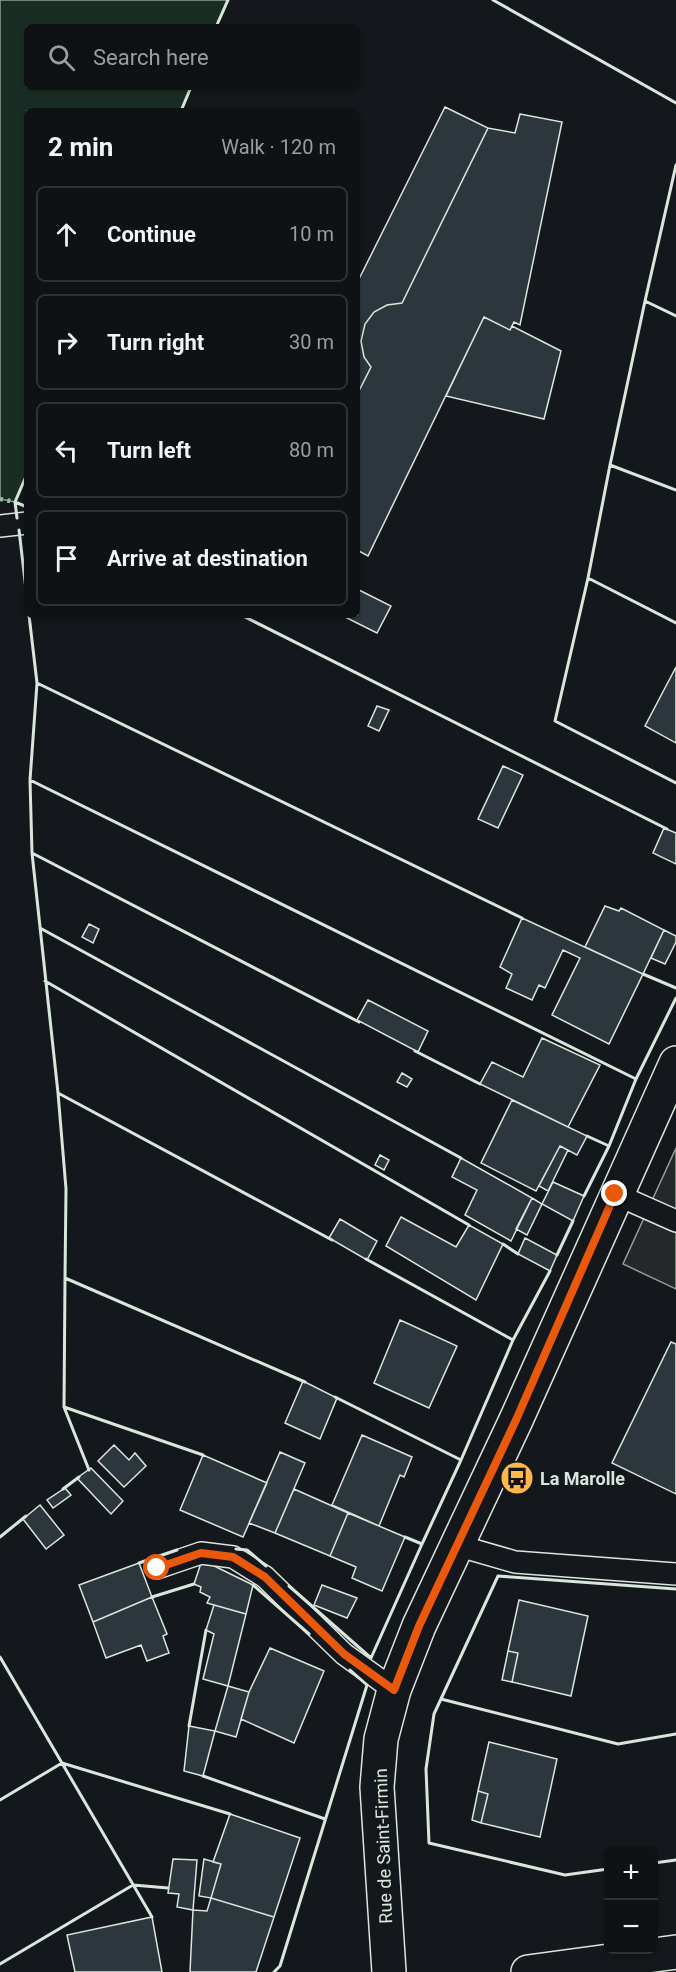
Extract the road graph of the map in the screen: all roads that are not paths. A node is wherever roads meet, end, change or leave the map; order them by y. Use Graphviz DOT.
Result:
graph roads {
  1 [pos="24,523"];
  2 [pos="0,526"];
  3 [pos="673,1077"];
  4 [pos="615,1194"];
  5 [pos="676,1221"];
  6 [pos="456,1545"];
  7 [pos="157,1568"];
  8 [pos="676,1574"];
  9 [pos="394,1690"];
  10 [pos="676,1952"];
  11 [pos="389,1972"];
  12 [pos="528,1972"];
  1 -- 2 [label="lane"];
  3 -- 4 [label="street, Rue de Saint-Firmin"];
  4 -- 5 [label="lane"];
  4 -- 6 [label="street, Rue de Saint-Firmin"];
  6 -- 8 [label="lane"];
  6 -- 9 [label="street, Rue de Saint-Firmin"];
  7 -- 9 [label="lane"];
  9 -- 11 [label="street, Rue de Saint-Firmin"];
  10 -- 12 [label="street"];
}
